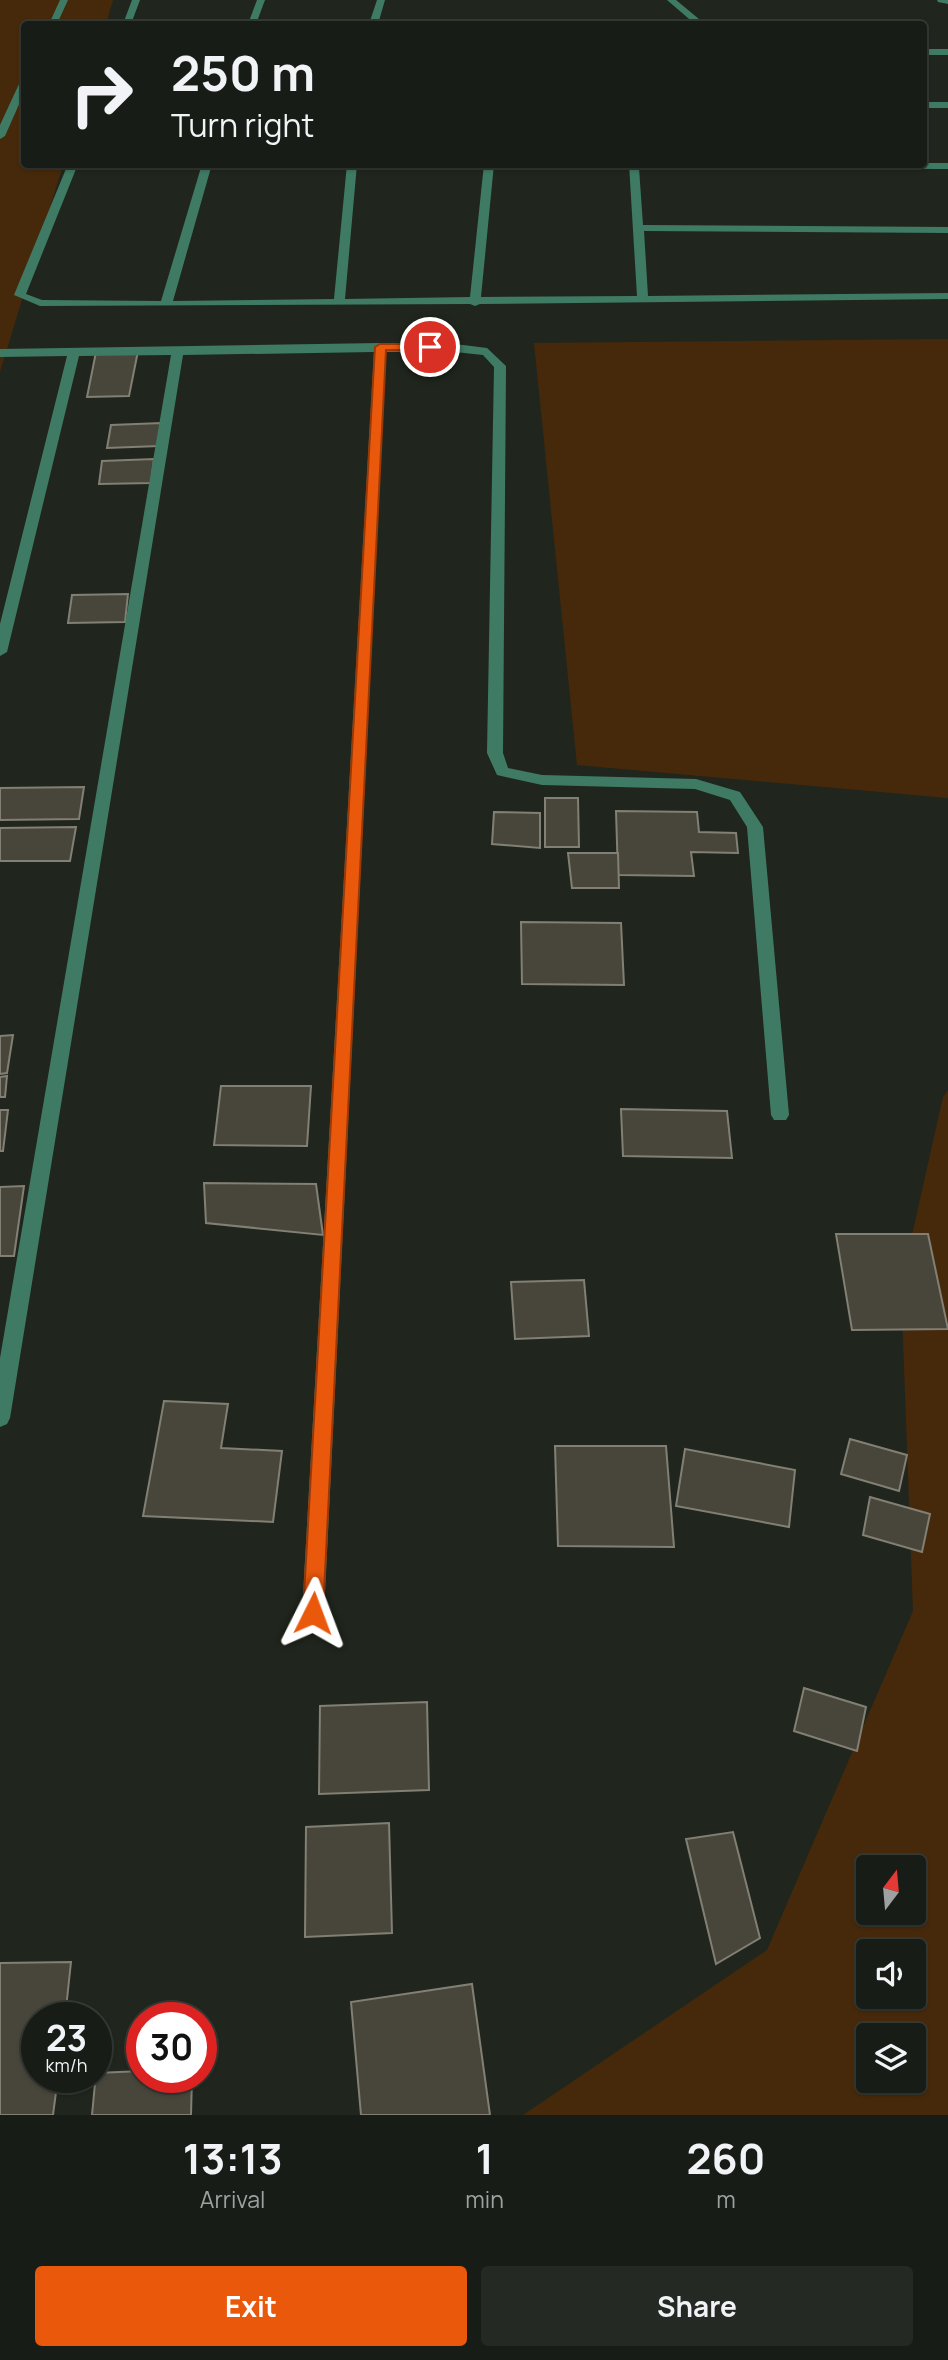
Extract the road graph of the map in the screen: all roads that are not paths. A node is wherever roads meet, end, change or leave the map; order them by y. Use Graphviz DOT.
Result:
graph roads {
  1 [pos="64,0"];
  2 [pos="136,0"];
  3 [pos="261,0"];
  4 [pos="381,0"];
  5 [pos="671,0"];
  6 [pos="941,0"];
  7 [pos="948,1"];
  8 [pos="54,21"];
  9 [pos="128,21"];
  10 [pos="253,21"];
  11 [pos="374,21"];
  12 [pos="696,21"];
  13 [pos="927,52"];
  14 [pos="948,52"];
  15 [pos="21,91"];
  16 [pos="948,104"];
  17 [pos="927,105"];
  18 [pos="0,136"];
  19 [pos="927,166"];
  20 [pos="948,166"];
  21 [pos="71,168"];
  22 [pos="206,168"];
  23 [pos="352,168"];
  24 [pos="489,168"];
  25 [pos="634,168"];
  26 [pos="638,228"];
  27 [pos="948,230"];
  28 [pos="948,296"];
  29 [pos="643,301"];
  30 [pos="339,303"];
  31 [pos="475,303"];
  32 [pos="166,304"];
  33 [pos="380,347"];
  34 [pos="178,349"];
  35 [pos="74,351"];
  36 [pos="0,353"];
  37 [pos="0,652"];
  38 [pos="780,1115"];
  39 [pos="0,1418"];
  40 [pos="313,1613"];
  1 -- 8 [label="street"];
  2 -- 9 [label="street"];
  3 -- 10 [label="street"];
  4 -- 11 [label="street"];
  5 -- 12 [label="street"];
  6 -- 7 [label="street"];
  13 -- 14 [label="street"];
  15 -- 18 [label="street"];
  16 -- 17 [label="street"];
  19 -- 20 [label="street"];
  21 -- 32 [label="street"];
  22 -- 32 [label="street"];
  23 -- 30 [label="street"];
  24 -- 31 [label="street"];
  25 -- 26 [label="street"];
  26 -- 27 [label="street"];
  26 -- 29 [label="street"];
  28 -- 29 [label="street"];
  29 -- 31 [label="street"];
  30 -- 31 [label="street"];
  30 -- 32 [label="street"];
  33 -- 34 [label="street"];
  33 -- 38 [label="street"];
  33 -- 40 [label="street"];
  34 -- 35 [label="street"];
  34 -- 39 [label="street"];
  35 -- 36 [label="street"];
  35 -- 37 [label="street"];
}
